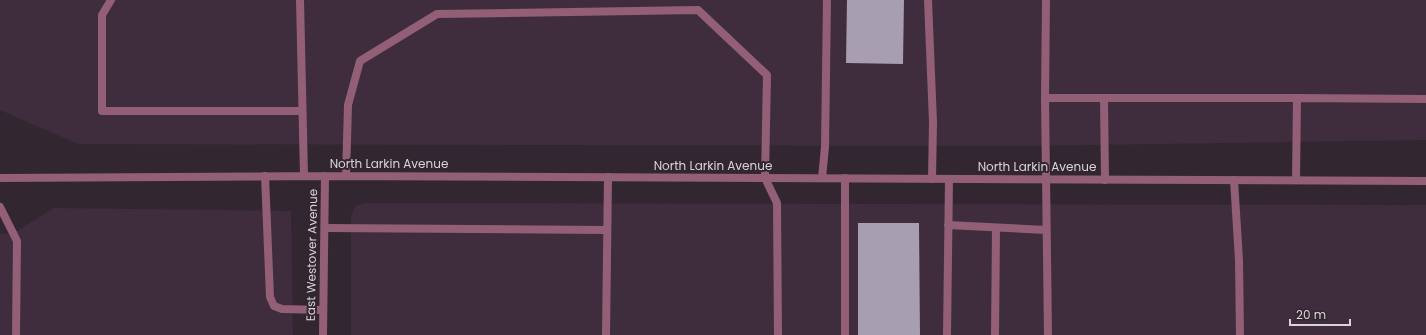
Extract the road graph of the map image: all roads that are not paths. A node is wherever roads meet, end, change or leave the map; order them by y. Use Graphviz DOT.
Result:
graph roads {
  1 [pos="111,0"];
  2 [pos="300,0"];
  3 [pos="827,0"];
  4 [pos="928,0"];
  5 [pos="1046,0"];
  6 [pos="1045,98"];
  7 [pos="1104,98"];
  8 [pos="1297,98"];
  9 [pos="1426,99"];
  10 [pos="302,111"];
  11 [pos="265,176"];
  12 [pos="304,176"];
  13 [pos="325,176"];
  14 [pos="346,176"];
  15 [pos="608,177"];
  16 [pos="0,178"];
  17 [pos="765,178"];
  18 [pos="822,178"];
  19 [pos="845,178"];
  20 [pos="932,179"];
  21 [pos="949,179"];
  22 [pos="1045,179"];
  23 [pos="1105,180"];
  24 [pos="1234,180"];
  25 [pos="1296,180"];
  26 [pos="1426,181"];
  27 [pos="0,207"];
  28 [pos="948,225"];
  29 [pos="325,228"];
  30 [pos="996,229"];
  31 [pos="607,230"];
  32 [pos="1046,230"];
  33 [pos="323,310"];
  34 [pos="16,335"];
  35 [pos="323,335"];
  36 [pos="606,335"];
  37 [pos="778,335"];
  38 [pos="845,335"];
  39 [pos="947,335"];
  40 [pos="995,335"];
  41 [pos="1048,335"];
  42 [pos="1240,335"];
  1 -- 10 [label="street"];
  2 -- 10 [label="street"];
  3 -- 18 [label="street"];
  4 -- 20 [label="street"];
  5 -- 6 [label="street"];
  6 -- 7 [label="street"];
  6 -- 22 [label="street"];
  7 -- 8 [label="street"];
  7 -- 23 [label="street"];
  8 -- 9 [label="street"];
  8 -- 25 [label="street"];
  10 -- 12 [label="street"];
  11 -- 12 [label="street, North Larkin Avenue"];
  11 -- 16 [label="street, North Larkin Avenue"];
  11 -- 33 [label="street"];
  12 -- 13 [label="street, North Larkin Avenue"];
  13 -- 14 [label="street, North Larkin Avenue"];
  13 -- 29 [label="street, East Westover Avenue"];
  14 -- 15 [label="street, North Larkin Avenue"];
  14 -- 17 [label="street"];
  15 -- 17 [label="street, North Larkin Avenue"];
  15 -- 31 [label="street"];
  17 -- 18 [label="street, North Larkin Avenue"];
  17 -- 37 [label="street"];
  18 -- 19 [label="street, North Larkin Avenue"];
  19 -- 20 [label="street, North Larkin Avenue"];
  19 -- 38 [label="street"];
  20 -- 21 [label="street, North Larkin Avenue"];
  21 -- 22 [label="street, North Larkin Avenue"];
  21 -- 28 [label="street"];
  22 -- 23 [label="street, North Larkin Avenue"];
  22 -- 32 [label="street"];
  23 -- 24 [label="street, North Larkin Avenue"];
  24 -- 25 [label="street, North Larkin Avenue"];
  24 -- 42 [label="street"];
  25 -- 26 [label="street, North Larkin Avenue"];
  27 -- 34 [label="street"];
  28 -- 30 [label="street"];
  28 -- 39 [label="street"];
  29 -- 31 [label="street"];
  29 -- 33 [label="street, East Westover Avenue"];
  30 -- 32 [label="street"];
  30 -- 40 [label="street"];
  31 -- 36 [label="street"];
  32 -- 41 [label="street"];
  33 -- 35 [label="street, East Westover Avenue"];
}
